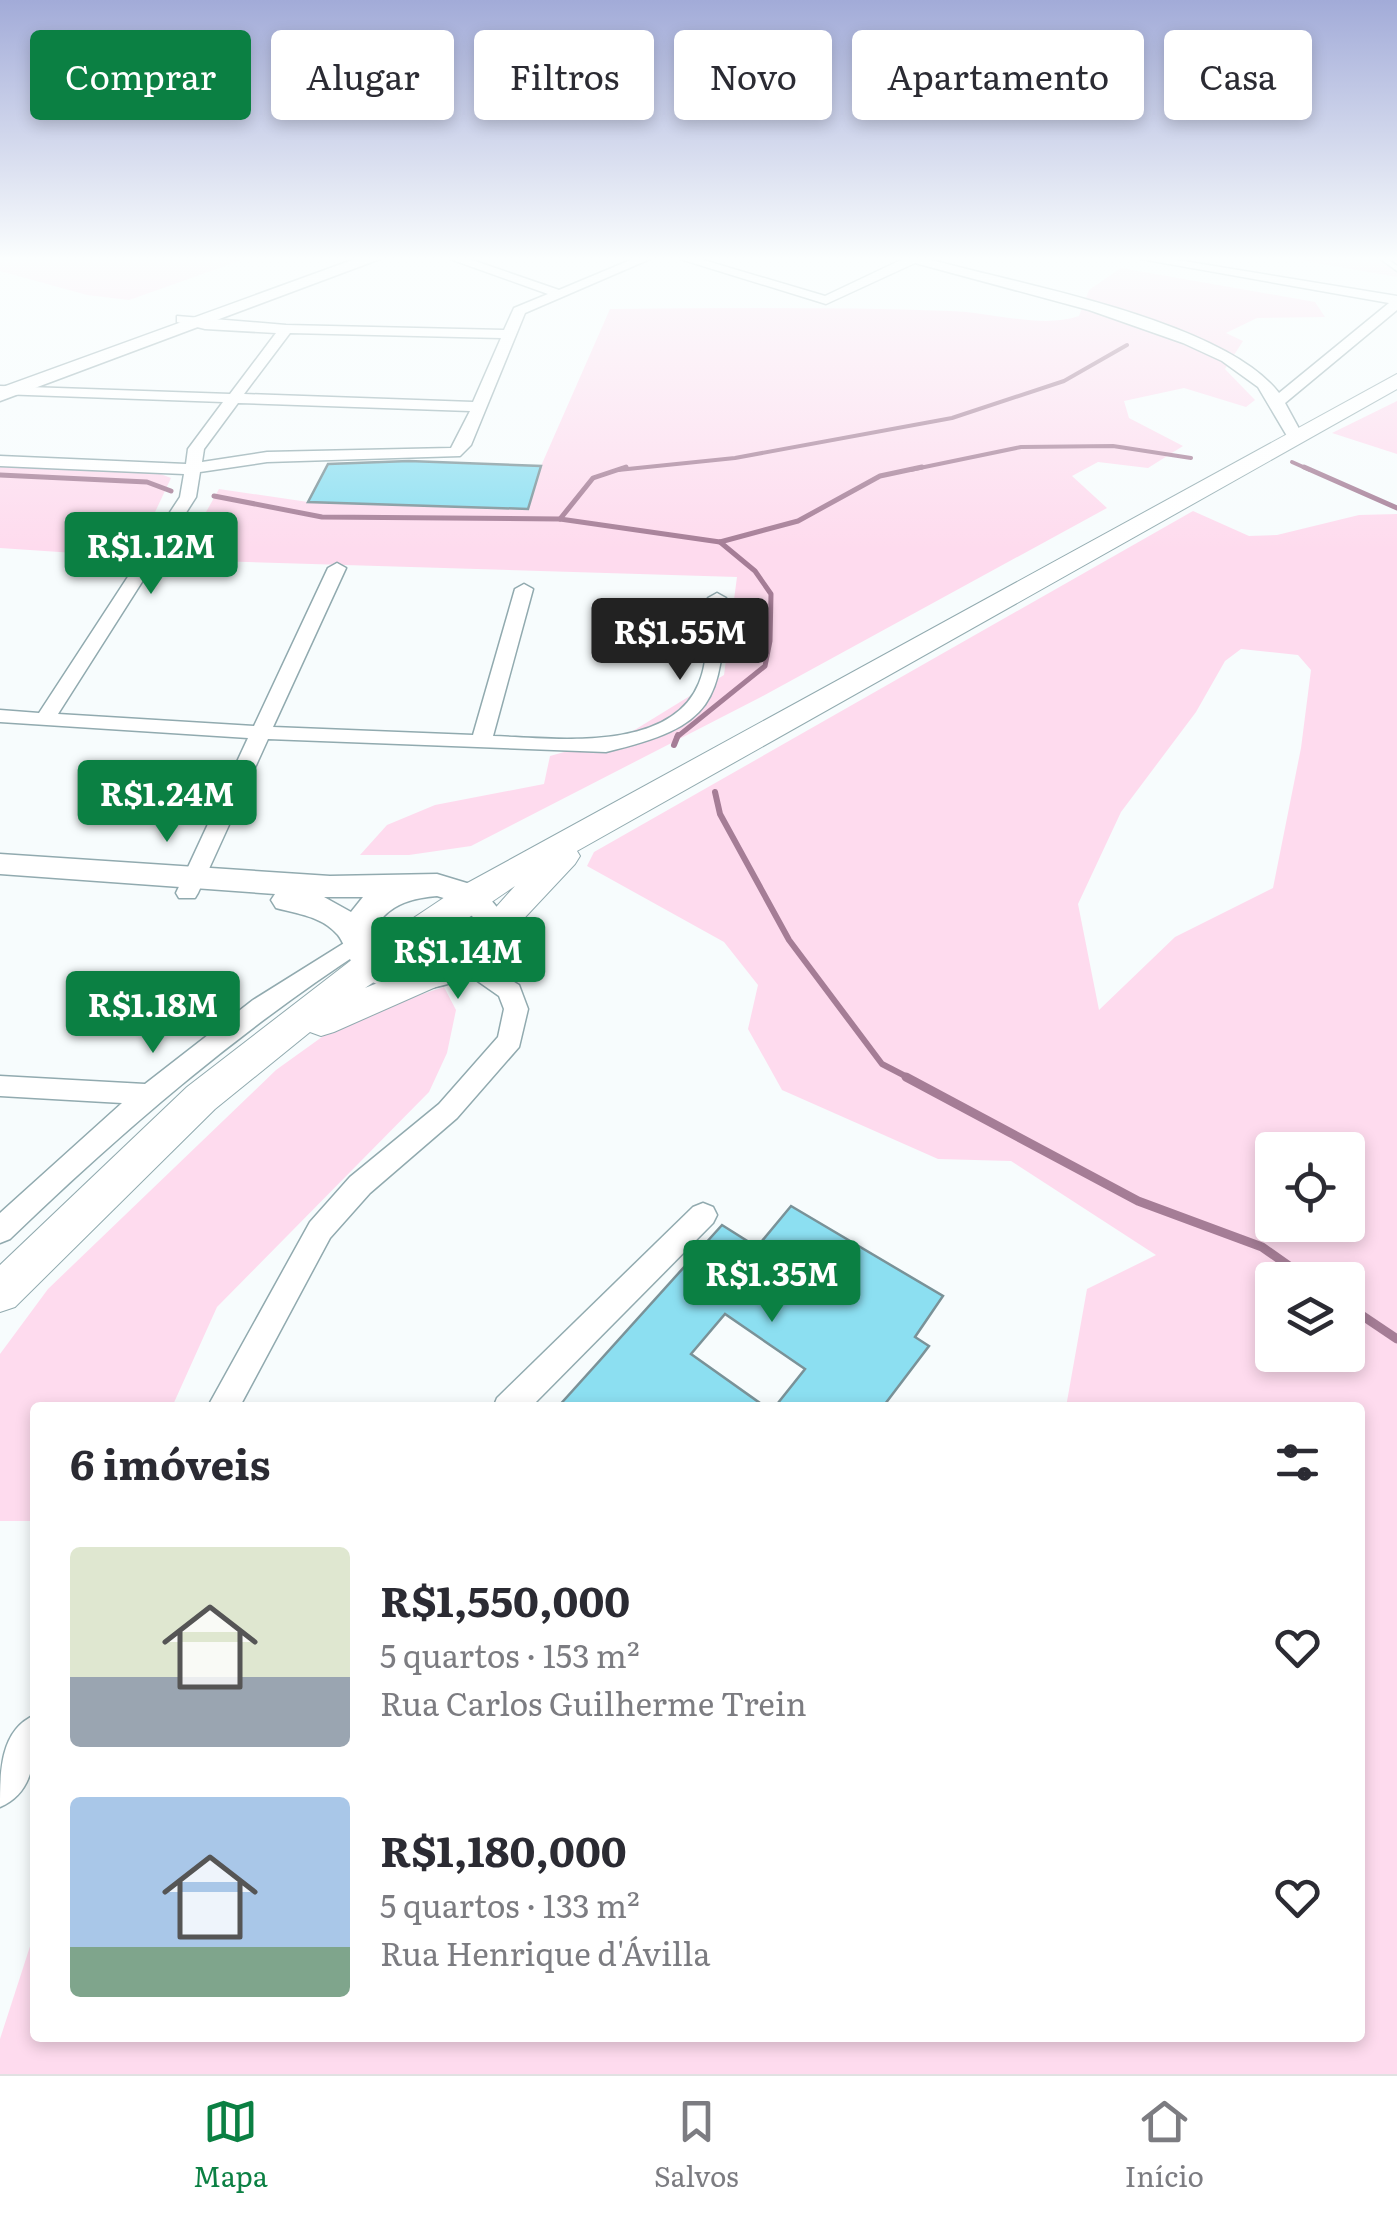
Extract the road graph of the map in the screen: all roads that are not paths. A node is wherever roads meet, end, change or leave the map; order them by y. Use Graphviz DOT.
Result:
graph roads {
  1 [pos="94,356"];
  2 [pos="266,356"];
  3 [pos="499,356"];
  4 [pos="1219,356"];
  5 [pos="1332,356"];
  6 [pos="1397,380"];
  7 [pos="3,390"];
  8 [pos="234,398"];
  9 [pos="1278,402"];
  10 [pos="479,407"];
  11 [pos="1296,436"];
  12 [pos="0,461"];
  13 [pos="190,469"];
  14 [pos="337,568"];
  15 [pos="524,588"];
  16 [pos="717,598"];
  17 [pos="0,716"];
  18 [pos="45,718"];
  19 [pos="263,733"];
  20 [pos="482,740"];
  21 [pos="588,828"];
  22 [pos="0,864"];
  23 [pos="0,880"];
  24 [pos="191,885"];
  25 [pos="428,885"];
  26 [pos="472,895"];
  27 [pos="489,934"];
  28 [pos="361,947"];
  29 [pos="467,962"];
  30 [pos="425,978"];
  31 [pos="0,1086"];
  32 [pos="148,1094"];
  33 [pos="200,1098"];
  34 [pos="704,1214"];
  35 [pos="0,1231"];
  36 [pos="0,1293"];
  37 [pos="225,1402"];
  38 [pos="514,1402"];
  39 [pos="30,1740"];
  40 [pos="0,1788"];
  1 -- 7 [label="street"];
  2 -- 8 [label="street"];
  3 -- 10 [label="street"];
  4 -- 9 [label="street"];
  5 -- 9 [label="street"];
  6 -- 11 [label="main road"];
  7 -- 8 [label="street"];
  8 -- 10 [label="street"];
  8 -- 13 [label="street"];
  9 -- 11 [label="street"];
  10 -- 13 [label="street"];
  11 -- 21 [label="main road"];
  12 -- 13 [label="street"];
  13 -- 18 [label="street"];
  14 -- 19 [label="street"];
  15 -- 20 [label="street"];
  16 -- 20 [label="street"];
  17 -- 18 [label="street"];
  18 -- 19 [label="street"];
  19 -- 20 [label="street"];
  19 -- 24 [label="street"];
  21 -- 25 [label="main road"];
  21 -- 26 [label="main road"];
  21 -- 27 [label="main road"];
  22 -- 24 [label="street"];
  23 -- 24 [label="street"];
  24 -- 25 [label="street"];
  24 -- 28 [label="street"];
  25 -- 26 [label="street"];
  25 -- 28 [label="street"];
  26 -- 27 [label="street"];
  26 -- 28 [label="main road"];
  27 -- 29 [label="street"];
  28 -- 30 [label="street"];
  28 -- 32 [label="street"];
  28 -- 33 [label="main road"];
  29 -- 30 [label="street"];
  29 -- 37 [label="street"];
  30 -- 33 [label="main road"];
  31 -- 32 [label="street"];
  32 -- 35 [label="street"];
  33 -- 36 [label="main road"];
  34 -- 38 [label="street"];
  39 -- 40 [label="street"];
}
